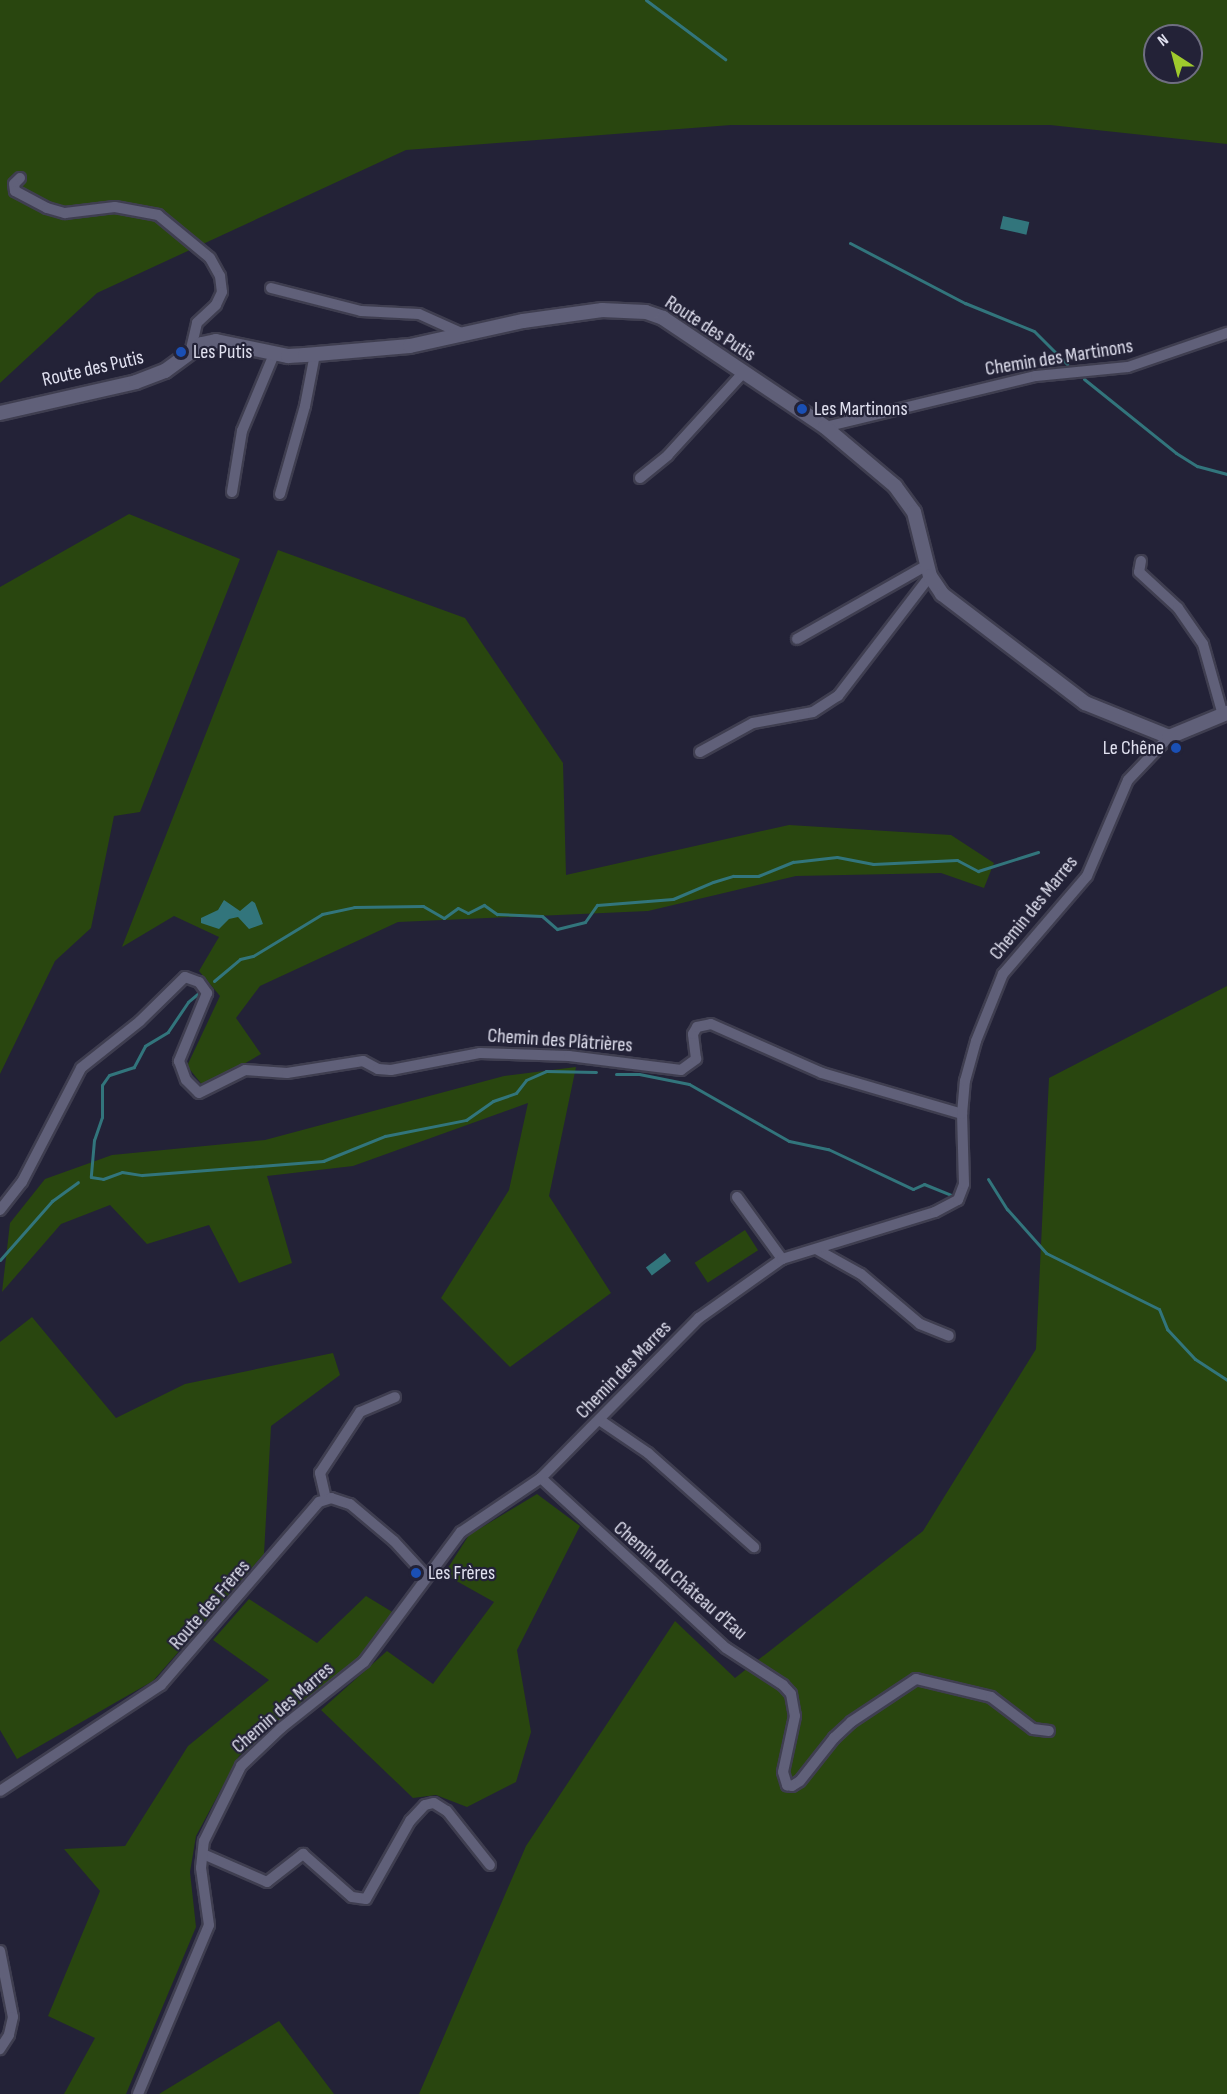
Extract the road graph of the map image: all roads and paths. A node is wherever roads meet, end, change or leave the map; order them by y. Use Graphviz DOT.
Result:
graph roads {
  1 [pos="21,178"];
  2 [pos="271,288"];
  3 [pos="461,333"];
  4 [pos="1227,333"];
  5 [pos="190,353"];
  6 [pos="274,354"];
  7 [pos="315,354"];
  8 [pos="743,373"];
  9 [pos="0,413"];
  10 [pos="825,427"];
  11 [pos="640,478"];
  12 [pos="232,492"];
  13 [pos="280,494"];
  14 [pos="1141,561"];
  15 [pos="928,570"];
  16 [pos="797,639"];
  17 [pos="1225,714"];
  18 [pos="1169,737"];
  19 [pos="700,752"];
  20 [pos="962,1114"];
  21 [pos="737,1197"];
  22 [pos="0,1210"];
  23 [pos="816,1249"];
  24 [pos="782,1259"];
  25 [pos="949,1336"];
  26 [pos="395,1397"];
  27 [pos="601,1421"];
  28 [pos="541,1478"];
  29 [pos="326,1499"];
  30 [pos="754,1547"];
  31 [pos="425,1575"];
  32 [pos="1049,1731"];
  33 [pos="0,1791"];
  34 [pos="203,1854"];
  35 [pos="490,1866"];
  36 [pos="0,1952"];
  37 [pos="0,2049"];
  38 [pos="138,2094"];
  1 -- 5 [label="street"];
  2 -- 3 [label="street"];
  3 -- 7 [label="street, Route des Putis"];
  3 -- 8 [label="street, Route des Putis"];
  4 -- 10 [label="street, Chemin des Martinons"];
  5 -- 6 [label="street, Route des Putis"];
  5 -- 9 [label="street, Route des Putis"];
  6 -- 7 [label="street, Route des Putis"];
  6 -- 12 [label="street"];
  7 -- 13 [label="street"];
  8 -- 10 [label="street, Route des Putis"];
  8 -- 11 [label="street"];
  10 -- 15 [label="street, Route des Putis"];
  14 -- 17 [label="street"];
  15 -- 16 [label="street"];
  15 -- 18 [label="street, Route des Putis"];
  15 -- 19 [label="street"];
  17 -- 18 [label="street"];
  18 -- 20 [label="street, Chemin des Marres"];
  20 -- 22 [label="street, Chemin des Plâtrières"];
  20 -- 23 [label="street, Chemin des Marres"];
  21 -- 24 [label="street"];
  23 -- 24 [label="street, Chemin des Marres"];
  23 -- 25 [label="street"];
  24 -- 27 [label="street, Chemin des Marres"];
  26 -- 29 [label="street"];
  27 -- 28 [label="street, Chemin des Marres"];
  27 -- 30 [label="street"];
  28 -- 31 [label="street, Chemin des Marres"];
  28 -- 32 [label="street, Chemin du Château d'Eau"];
  29 -- 31 [label="street"];
  29 -- 33 [label="street, Route des Frères"];
  31 -- 34 [label="street, Chemin des Marres"];
  34 -- 35 [label="street"];
  34 -- 38 [label="street, Chemin des Marres"];
  36 -- 37 [label="street"];
}
